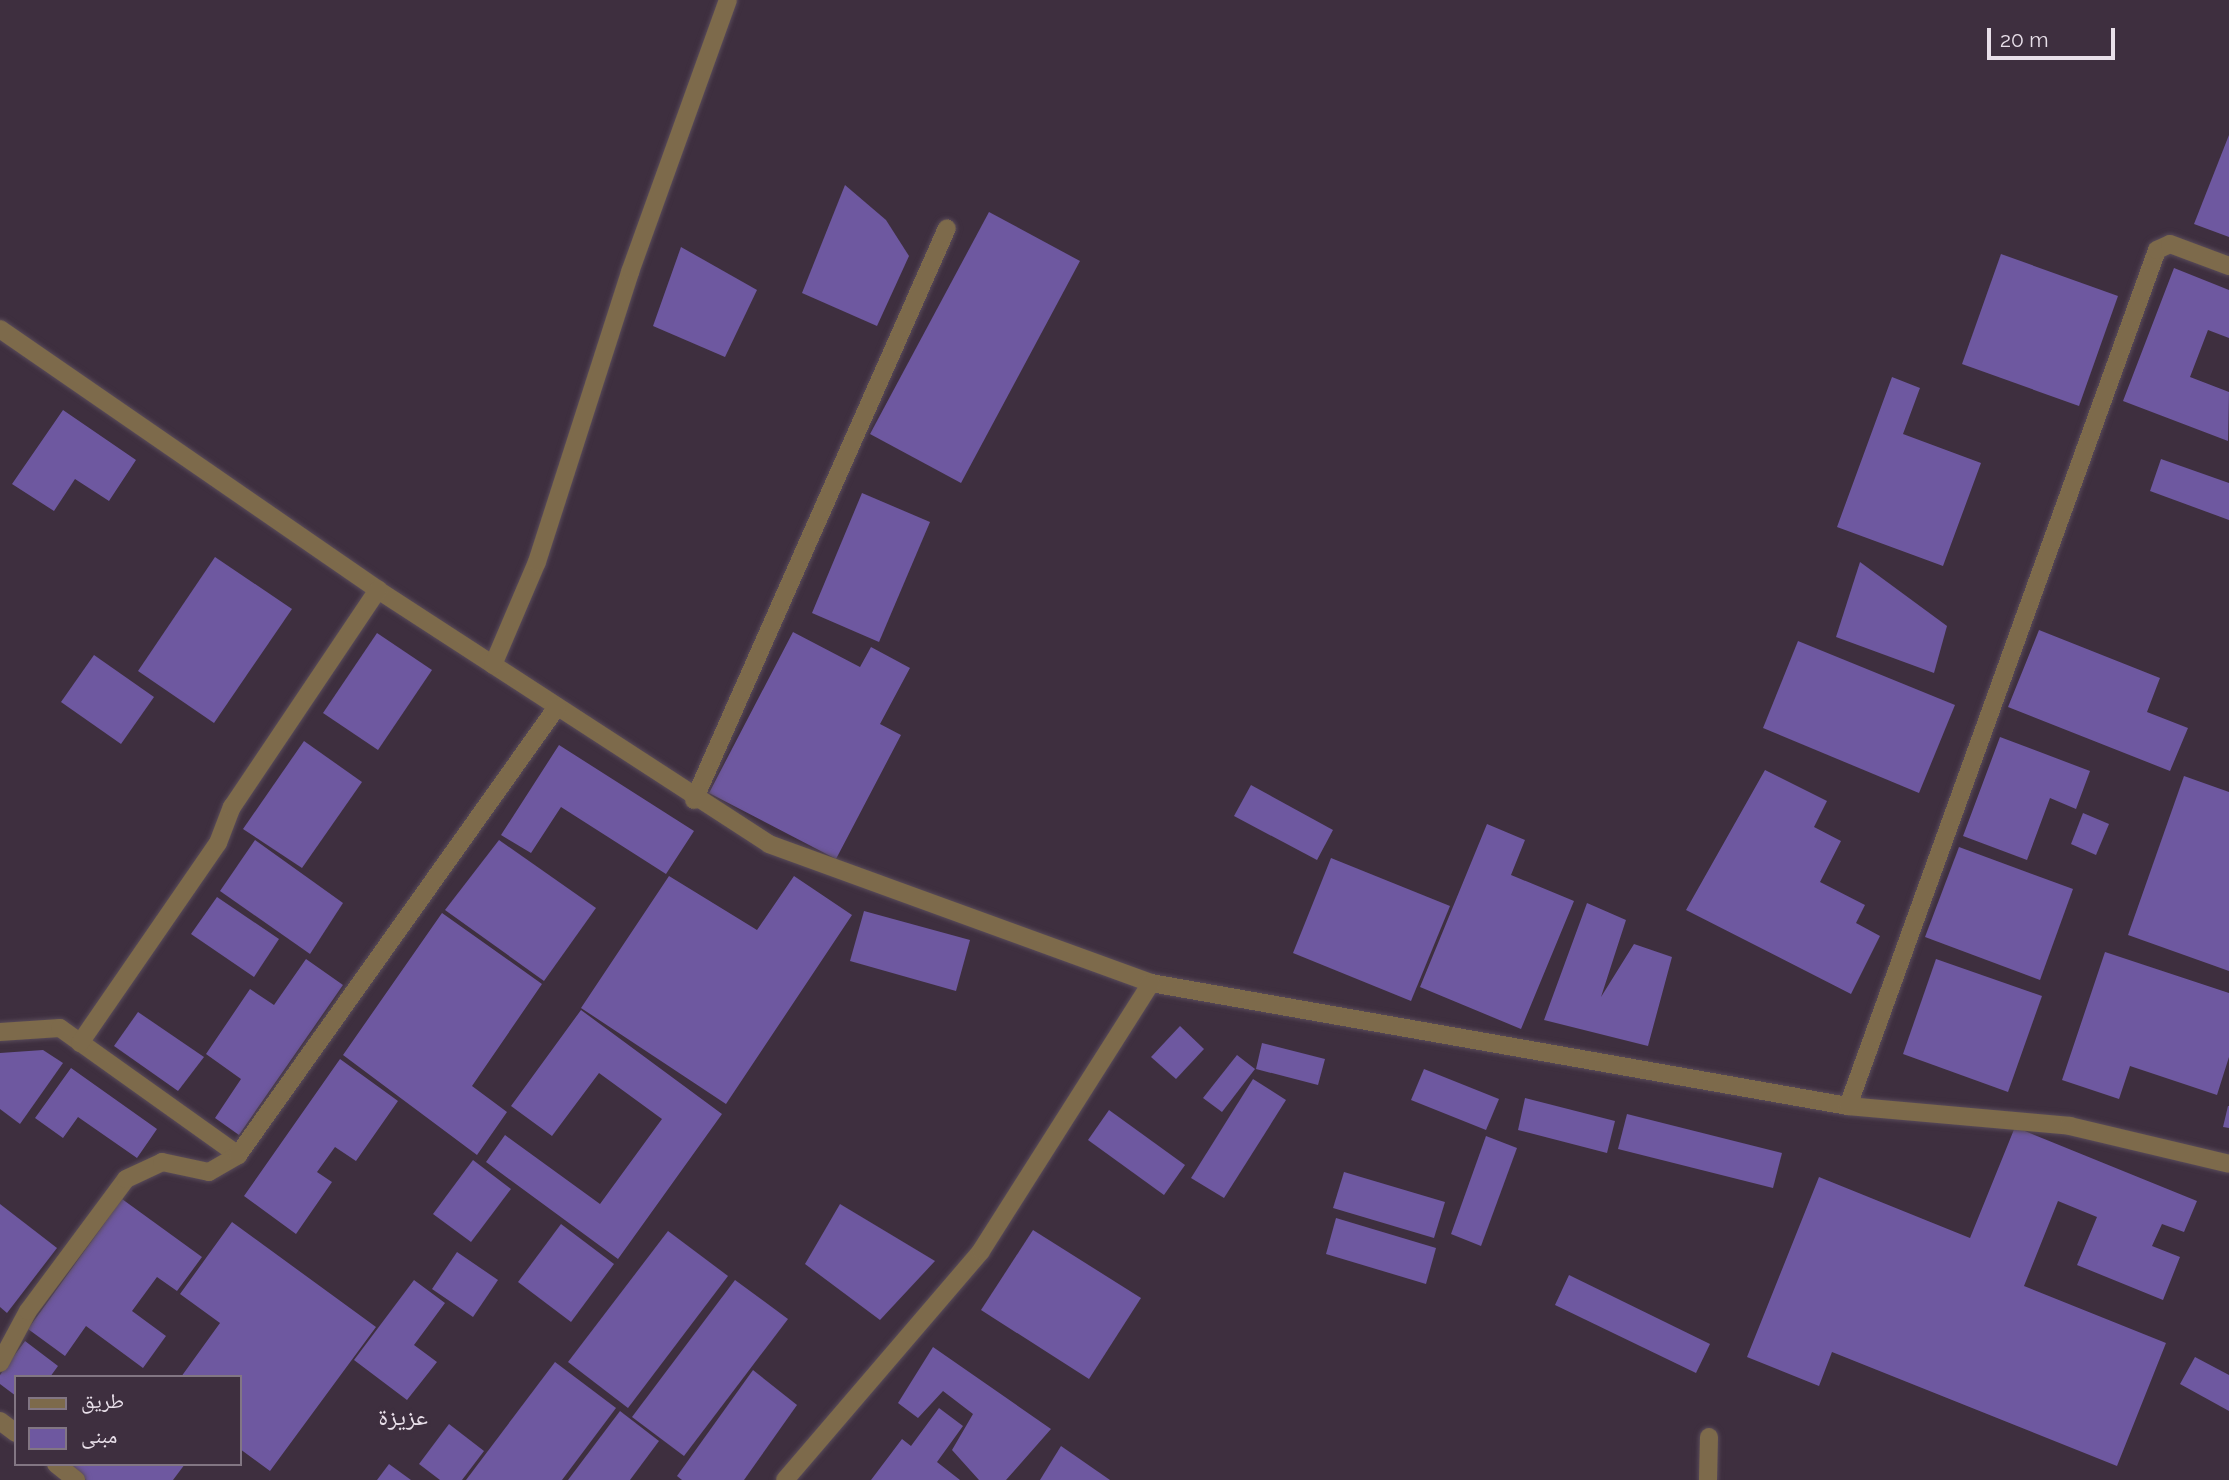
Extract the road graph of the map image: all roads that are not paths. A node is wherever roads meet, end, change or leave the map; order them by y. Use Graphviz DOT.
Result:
graph roads {
  1 [pos="728,0"];
  2 [pos="947,228"];
  3 [pos="2229,266"];
  4 [pos="0,329"];
  5 [pos="378,590"];
  6 [pos="493,665"];
  7 [pos="557,707"];
  8 [pos="694,800"];
  9 [pos="1151,983"];
  10 [pos="0,1032"];
  11 [pos="80,1043"];
  12 [pos="1848,1106"];
  13 [pos="238,1155"];
  14 [pos="2229,1164"];
  15 [pos="0,1363"];
  16 [pos="1709,1437"];
  17 [pos="58,1466"];
  18 [pos="76,1480"];
  19 [pos="785,1480"];
  20 [pos="1708,1480"];
  1 -- 6 [label="street"];
  2 -- 8 [label="street"];
  3 -- 12 [label="street"];
  4 -- 5 [label="street"];
  5 -- 6 [label="street"];
  5 -- 11 [label="street"];
  6 -- 7 [label="street"];
  7 -- 8 [label="street"];
  7 -- 13 [label="street"];
  8 -- 9 [label="street"];
  9 -- 12 [label="street"];
  9 -- 19 [label="street"];
  10 -- 11 [label="street"];
  11 -- 13 [label="street"];
  12 -- 14 [label="street"];
  13 -- 15 [label="street"];
  16 -- 20 [label="street"];
  17 -- 18 [label="street"];
}
